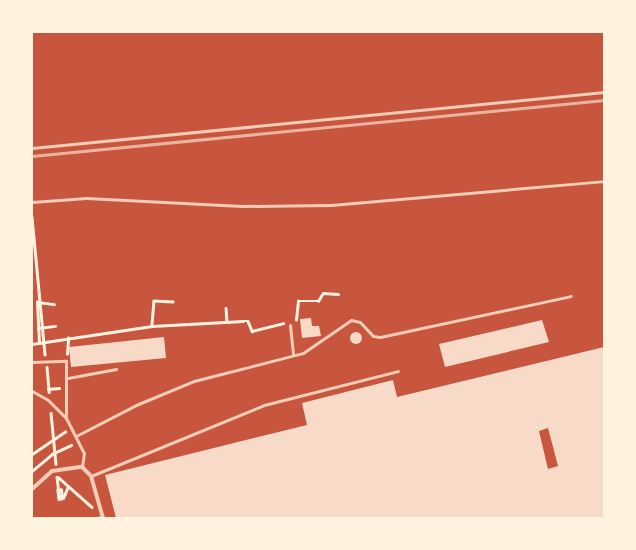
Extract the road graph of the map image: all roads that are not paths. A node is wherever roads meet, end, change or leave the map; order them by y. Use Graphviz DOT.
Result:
graph roads {
  1 [pos="604,92"];
  2 [pos="32,148"];
  3 [pos="604,181"];
  4 [pos="32,202"];
  5 [pos="571,296"];
  6 [pos="290,325"];
  7 [pos="293,355"];
  8 [pos="32,362"];
  9 [pos="116,369"];
  10 [pos="398,371"];
  11 [pos="68,378"];
  12 [pos="32,391"];
  13 [pos="66,418"];
  14 [pos="76,436"];
  15 [pos="82,467"];
  16 [pos="91,476"];
  17 [pos="32,489"];
  18 [pos="103,517"];
  19 [pos="95,518"];
  1 -- 2 [label="lane"];
  3 -- 4 [label="lane"];
  5 -- 7 [label="lane"];
  6 -- 7 [label="lane"];
  7 -- 14 [label="lane"];
  8 -- 11 [label="lane"];
  9 -- 11 [label="lane"];
  10 -- 16 [label="lane"];
  11 -- 13 [label="lane"];
  12 -- 13 [label="lane"];
  13 -- 14 [label="lane"];
  14 -- 15 [label="lane"];
  15 -- 16 [label="street"];
  15 -- 17 [label="street"];
  16 -- 18 [label="street"];
  18 -- 19 [label="lane"];
}
